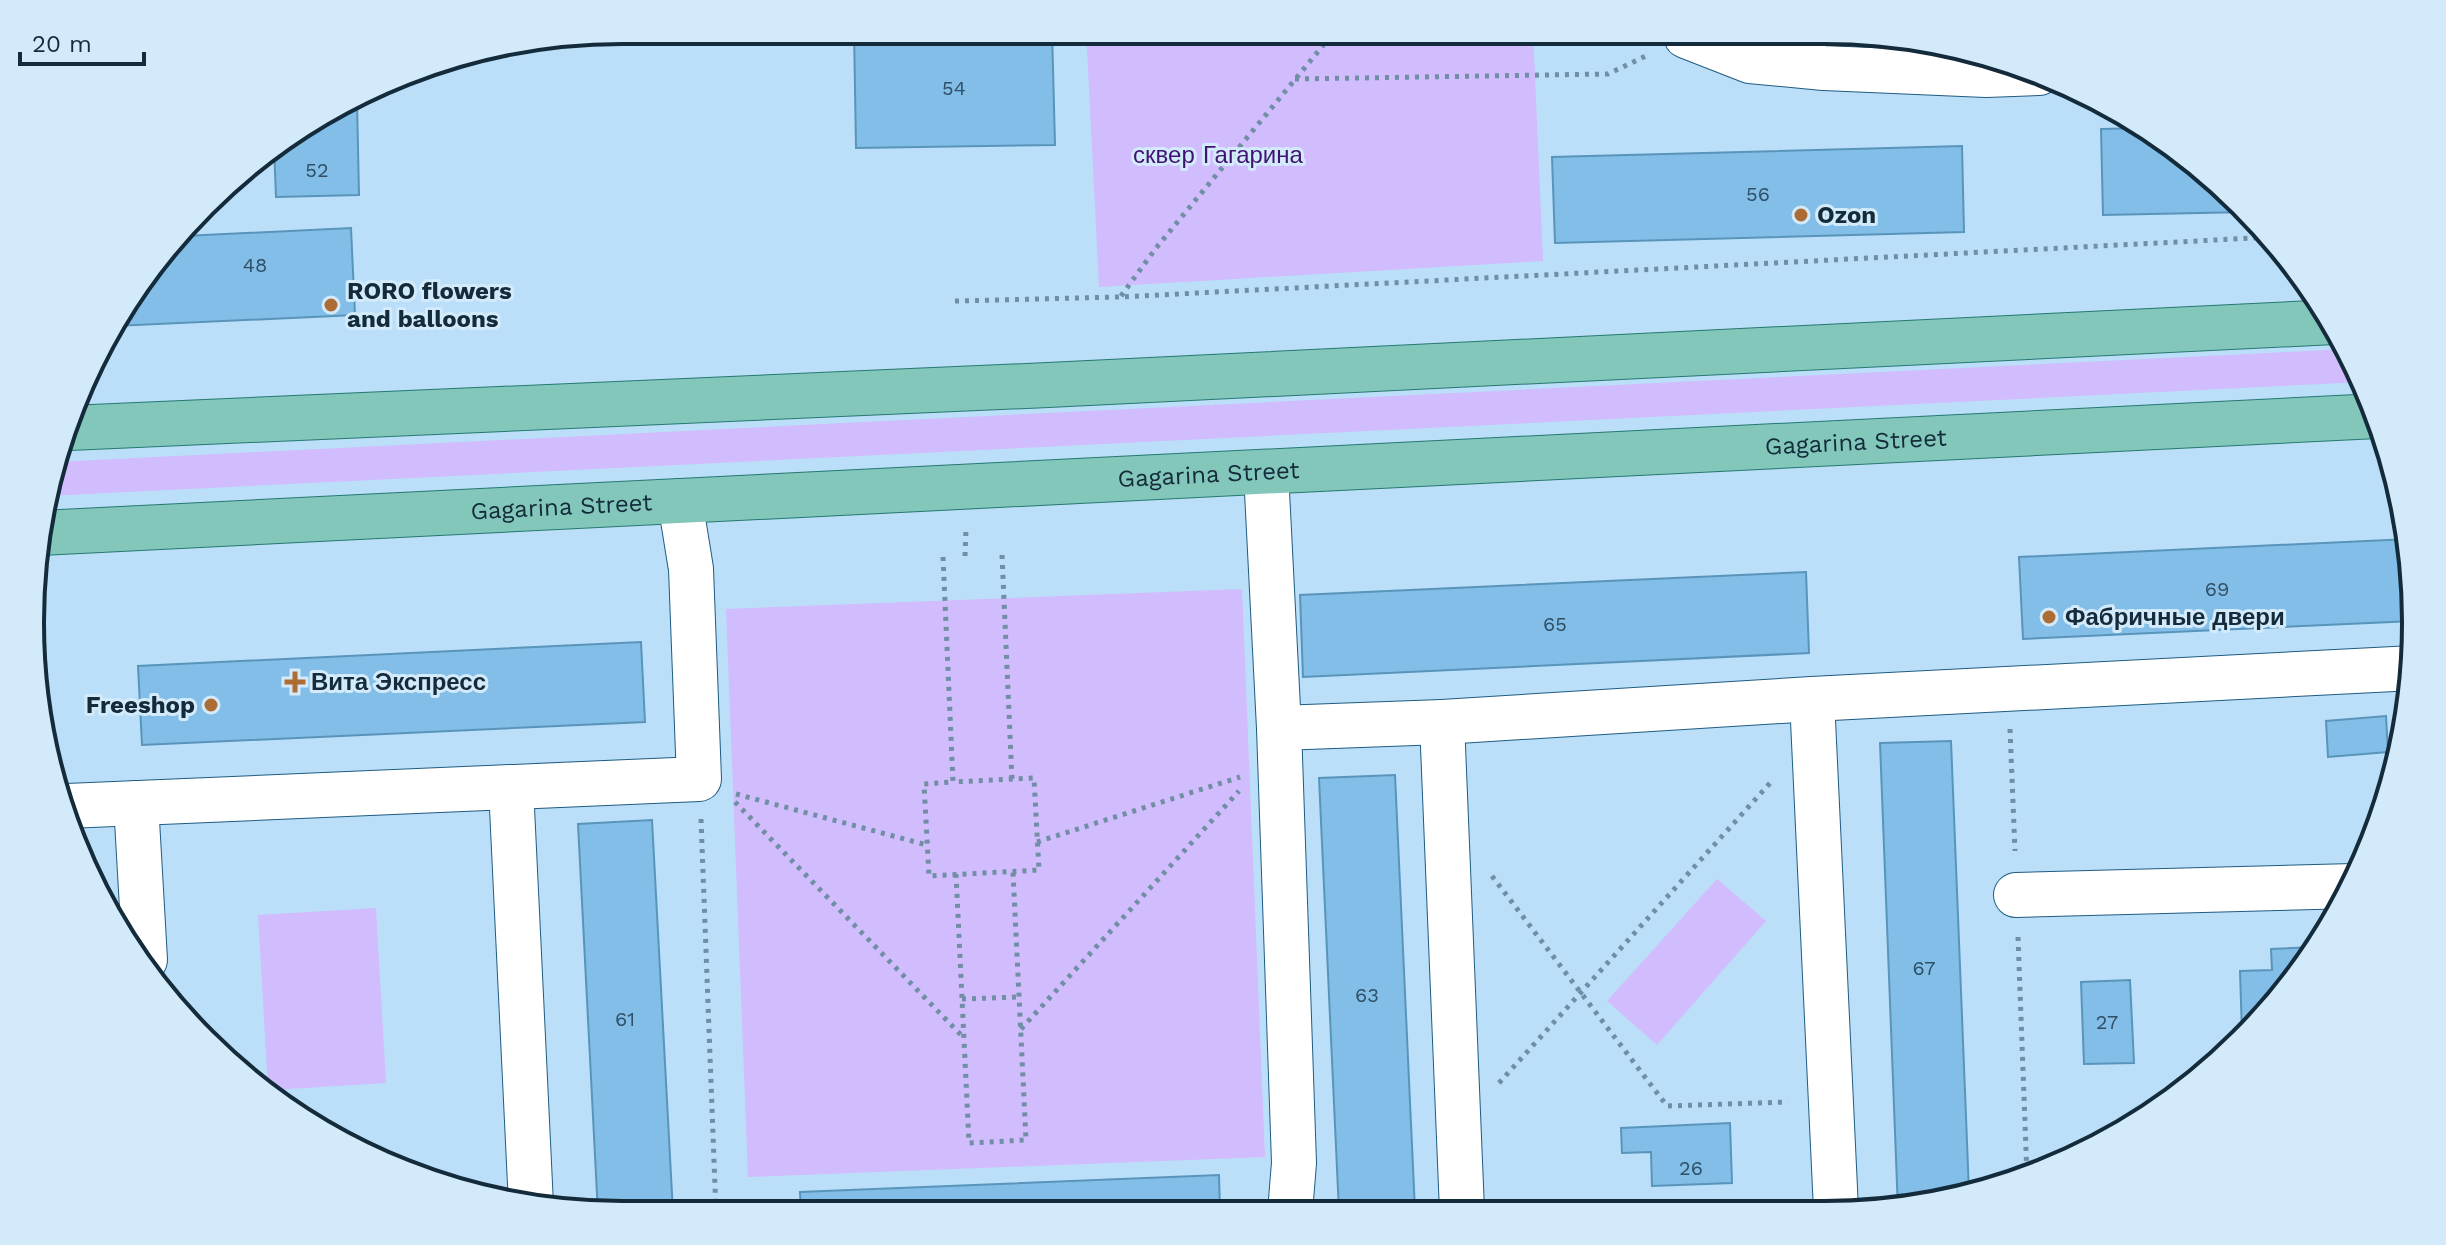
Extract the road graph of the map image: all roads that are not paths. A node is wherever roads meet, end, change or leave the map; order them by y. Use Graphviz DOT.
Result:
graph roads {
  1 [pos="1711,44"];
  2 [pos="2006,74"];
  3 [pos="2318,323"];
  4 [pos="2364,417"];
  5 [pos="78,428"];
  6 [pos="1266,472"];
  7 [pos="680,501"];
  8 [pos="51,532"];
  9 [pos="2400,669"];
  10 [pos="1812,718"];
  11 [pos="1442,722"];
  12 [pos="1279,728"];
  13 [pos="511,787"];
  14 [pos="136,803"];
  15 [pos="74,806"];
  16 [pos="2338,886"];
  17 [pos="2016,895"];
  18 [pos="144,949"];
  19 [pos="530,1193"];
  20 [pos="1291,1201"];
  21 [pos="1462,1201"];
  22 [pos="1836,1201"];
  1 -- 2 [label="street"];
  3 -- 5 [label="main road"];
  4 -- 6 [label="main road, Gagarina Street"];
  6 -- 7 [label="main road, Gagarina Street"];
  6 -- 12 [label="street"];
  7 -- 8 [label="main road, Gagarina Street"];
  7 -- 13 [label="street"];
  9 -- 10 [label="street"];
  10 -- 11 [label="street"];
  10 -- 22 [label="street"];
  11 -- 12 [label="street"];
  11 -- 21 [label="street"];
  12 -- 20 [label="street"];
  13 -- 14 [label="street"];
  13 -- 19 [label="street"];
  14 -- 15 [label="street"];
  14 -- 18 [label="street"];
  16 -- 17 [label="street"];
}
